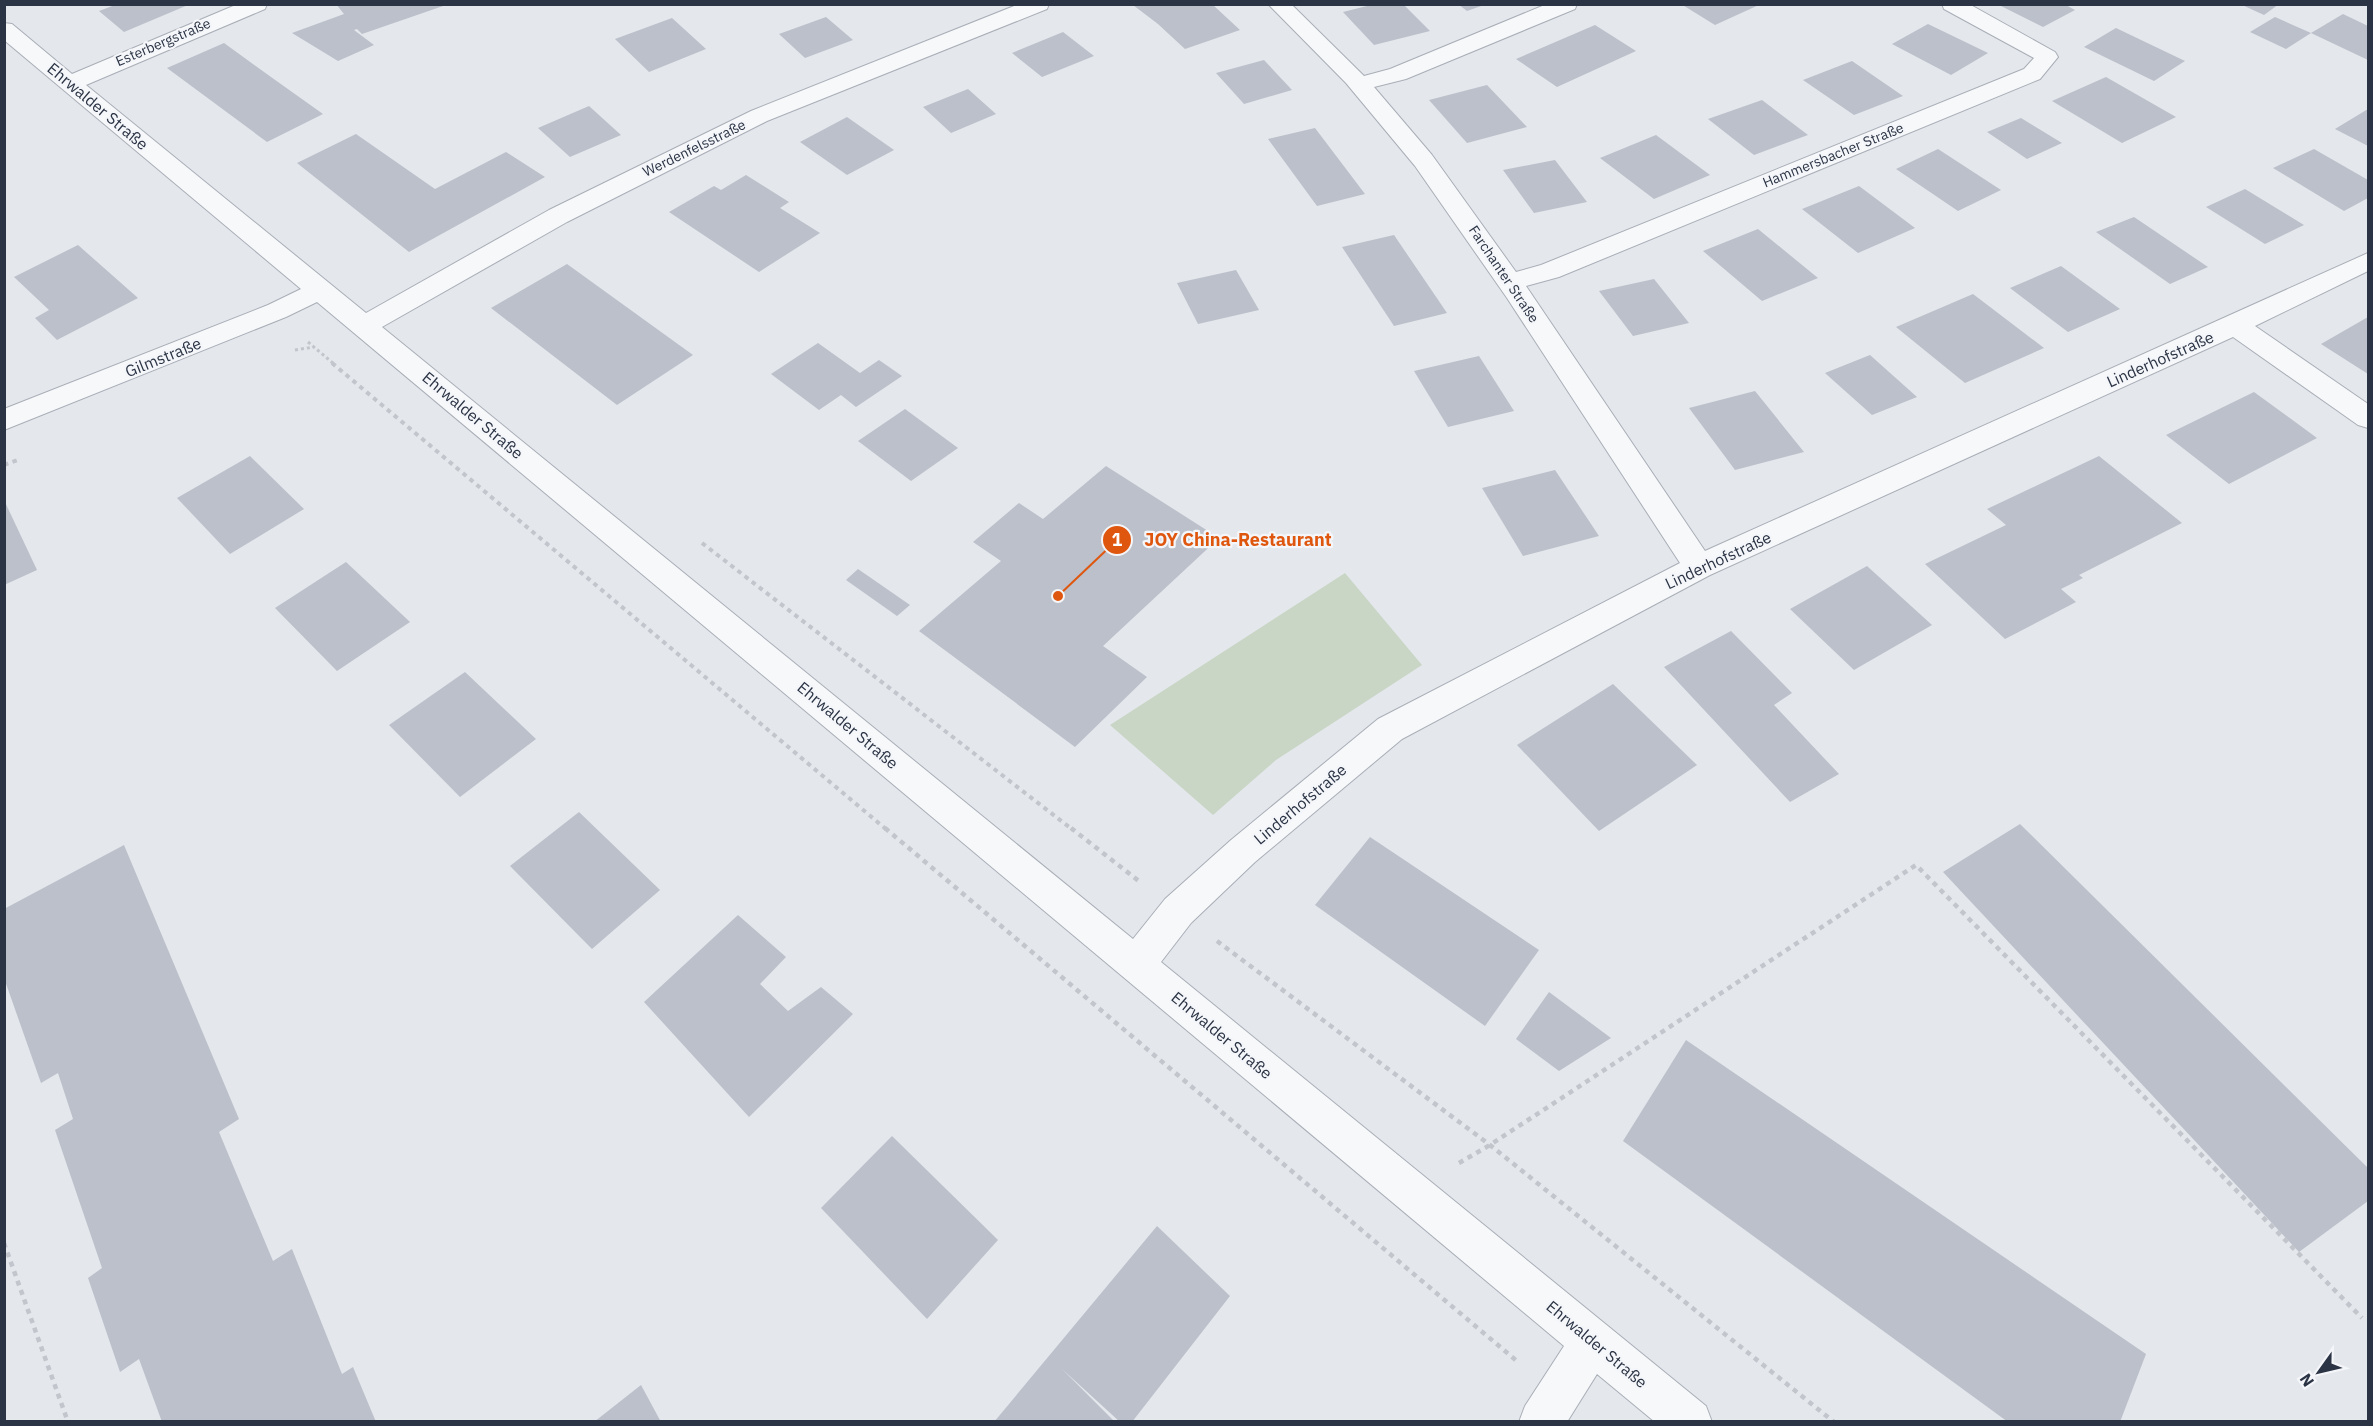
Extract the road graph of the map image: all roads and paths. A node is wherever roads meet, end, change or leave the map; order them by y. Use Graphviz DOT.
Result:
graph roads {
  1 [pos="257,4"];
  2 [pos="1039,4"];
  3 [pos="1278,4"];
  4 [pos="1567,4"];
  5 [pos="1952,4"];
  6 [pos="4,29"];
  7 [pos="70,83"];
  8 [pos="1359,84"];
  9 [pos="2368,261"];
  10 [pos="1510,282"];
  11 [pos="321,290"];
  12 [pos="277,311"];
  13 [pos="365,325"];
  14 [pos="2235,325"];
  15 [pos="2368,418"];
  16 [pos="4,420"];
  17 [pos="698,540"];
  18 [pos="1699,567"];
  19 [pos="1178,911"];
  20 [pos="1136,964"];
  21 [pos="1490,1145"];
  22 [pos="1410,1191"];
  23 [pos="4,1244"];
  24 [pos="2362,1318"];
  25 [pos="1593,1341"];
  26 [pos="1550,1408"];
  27 [pos="68,1422"];
  28 [pos="1690,1422"];
  29 [pos="1834,1422"];
  1 -- 7 [label="street, Esterbergstraße"];
  2 -- 13 [label="street, Werdenfelsstraße"];
  3 -- 8 [label="street, Farchanter Straße"];
  4 -- 8 [label="street"];
  5 -- 10 [label="street, Hammersbacher Straße"];
  6 -- 7 [label="street, Ehrwalder Straße"];
  7 -- 11 [label="street, Ehrwalder Straße"];
  8 -- 10 [label="street, Farchanter Straße"];
  9 -- 14 [label="street, Linderhofstraße"];
  10 -- 18 [label="street, Farchanter Straße"];
  11 -- 12 [label="street, Gilmstraße"];
  11 -- 13 [label="street, Ehrwalder Straße"];
  12 -- 16 [label="street, Gilmstraße"];
  12 -- 26 [label="path"];
  13 -- 20 [label="street, Ehrwalder Straße"];
  14 -- 15 [label="street"];
  14 -- 18 [label="street, Linderhofstraße"];
  17 -- 19 [label="path"];
  18 -- 19 [label="street, Linderhofstraße"];
  19 -- 20 [label="street, Linderhofstraße"];
  19 -- 21 [label="path"];
  20 -- 22 [label="street, Ehrwalder Straße"];
  21 -- 22 [label="path"];
  21 -- 24 [label="path"];
  21 -- 29 [label="path"];
  22 -- 25 [label="street, Ehrwalder Straße"];
  23 -- 27 [label="path"];
  25 -- 26 [label="street"];
  25 -- 28 [label="street, Ehrwalder Straße"];
}
